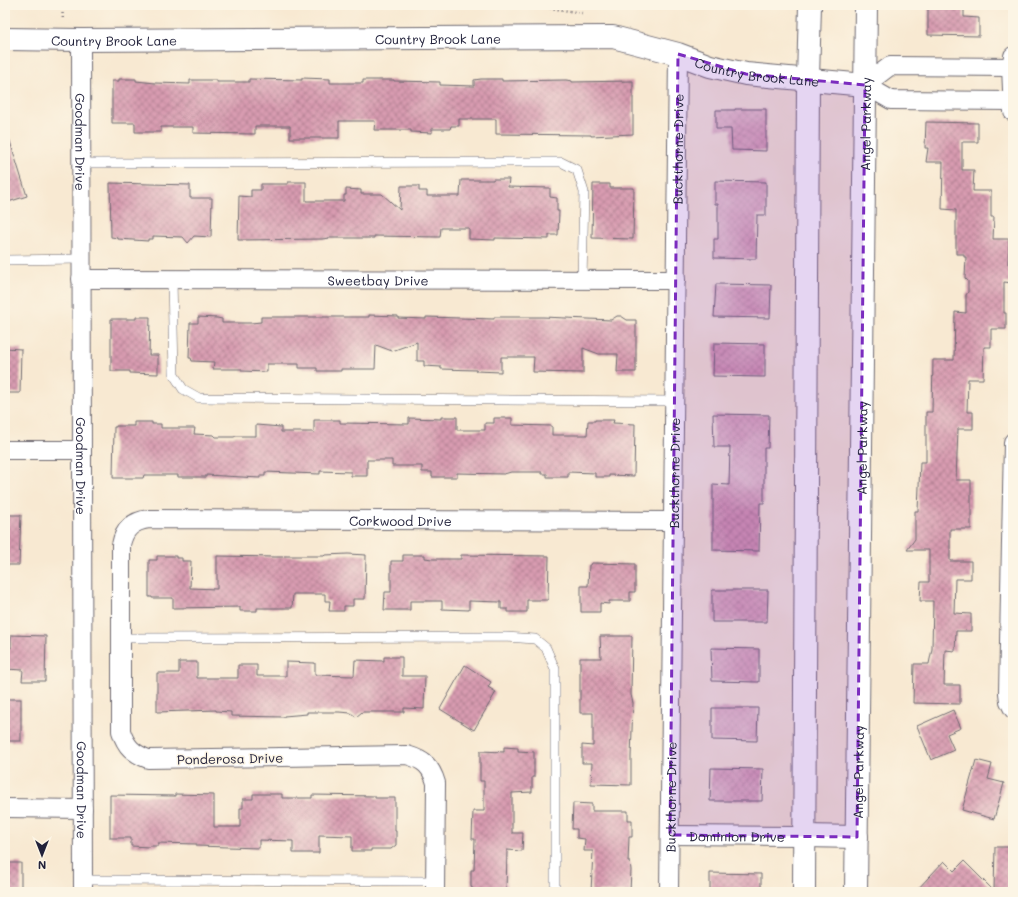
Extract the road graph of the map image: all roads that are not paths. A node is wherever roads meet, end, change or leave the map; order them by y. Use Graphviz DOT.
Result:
graph roads {
  1 [pos="810,5"];
  2 [pos="866,5"];
  3 [pos="5,39"];
  4 [pos="80,40"];
  5 [pos="678,54"];
  6 [pos="1012,63"];
  7 [pos="808,79"];
  8 [pos="865,85"];
  9 [pos="1013,105"];
  10 [pos="81,163"];
  11 [pos="81,259"];
  12 [pos="5,260"];
  13 [pos="81,279"];
  14 [pos="172,279"];
  15 [pos="582,280"];
  16 [pos="676,280"];
  17 [pos="674,401"];
  18 [pos="1013,442"];
  19 [pos="5,450"];
  20 [pos="82,450"];
  21 [pos="673,521"];
  22 [pos="129,527"];
  23 [pos="122,638"];
  24 [pos="1013,709"];
  25 [pos="5,808"];
  26 [pos="83,809"];
  27 [pos="670,835"];
  28 [pos="805,836"];
  29 [pos="857,837"];
  30 [pos="83,886"];
  31 [pos="435,886"];
  32 [pos="555,892"];
  33 [pos="669,892"];
  34 [pos="804,892"];
  35 [pos="856,892"];
  1 -- 7 [label="main road"];
  2 -- 8 [label="main road, Angel Parkway"];
  3 -- 4 [label="main road, Country Brook Lane"];
  4 -- 5 [label="main road, Country Brook Lane"];
  4 -- 10 [label="street, Goodman Drive"];
  5 -- 7 [label="main road, Country Brook Lane"];
  5 -- 16 [label="street, Buckthorne Drive"];
  6 -- 8 [label="street"];
  6 -- 9 [label="street"];
  7 -- 8 [label="main road, Country Brook Lane"];
  7 -- 28 [label="main road"];
  8 -- 9 [label="street, Country Brook Lane"];
  8 -- 29 [label="main road, Angel Parkway"];
  10 -- 11 [label="street, Goodman Drive"];
  10 -- 15 [label="lane"];
  11 -- 12 [label="lane"];
  11 -- 13 [label="street, Goodman Drive"];
  13 -- 14 [label="street, Sweetbay Drive"];
  13 -- 20 [label="street, Goodman Drive"];
  14 -- 15 [label="street, Sweetbay Drive"];
  14 -- 17 [label="lane"];
  15 -- 16 [label="street, Sweetbay Drive"];
  16 -- 17 [label="street, Buckthorne Drive"];
  17 -- 21 [label="street, Buckthorne Drive"];
  18 -- 24 [label="street"];
  19 -- 20 [label="street"];
  20 -- 26 [label="street, Goodman Drive"];
  21 -- 22 [label="street, Corkwood Drive"];
  21 -- 27 [label="street, Buckthorne Drive"];
  22 -- 23 [label="street, Ponderosa Drive"];
  23 -- 31 [label="street, Ponderosa Drive"];
  23 -- 32 [label="lane"];
  25 -- 26 [label="street"];
  26 -- 30 [label="street, Goodman Drive"];
  27 -- 28 [label="street, Dominion Drive"];
  27 -- 33 [label="street, Buckthorne Drive"];
  28 -- 29 [label="main road"];
  28 -- 34 [label="main road"];
  29 -- 35 [label="main road, Angel Parkway"];
  30 -- 31 [label="lane"];
}
